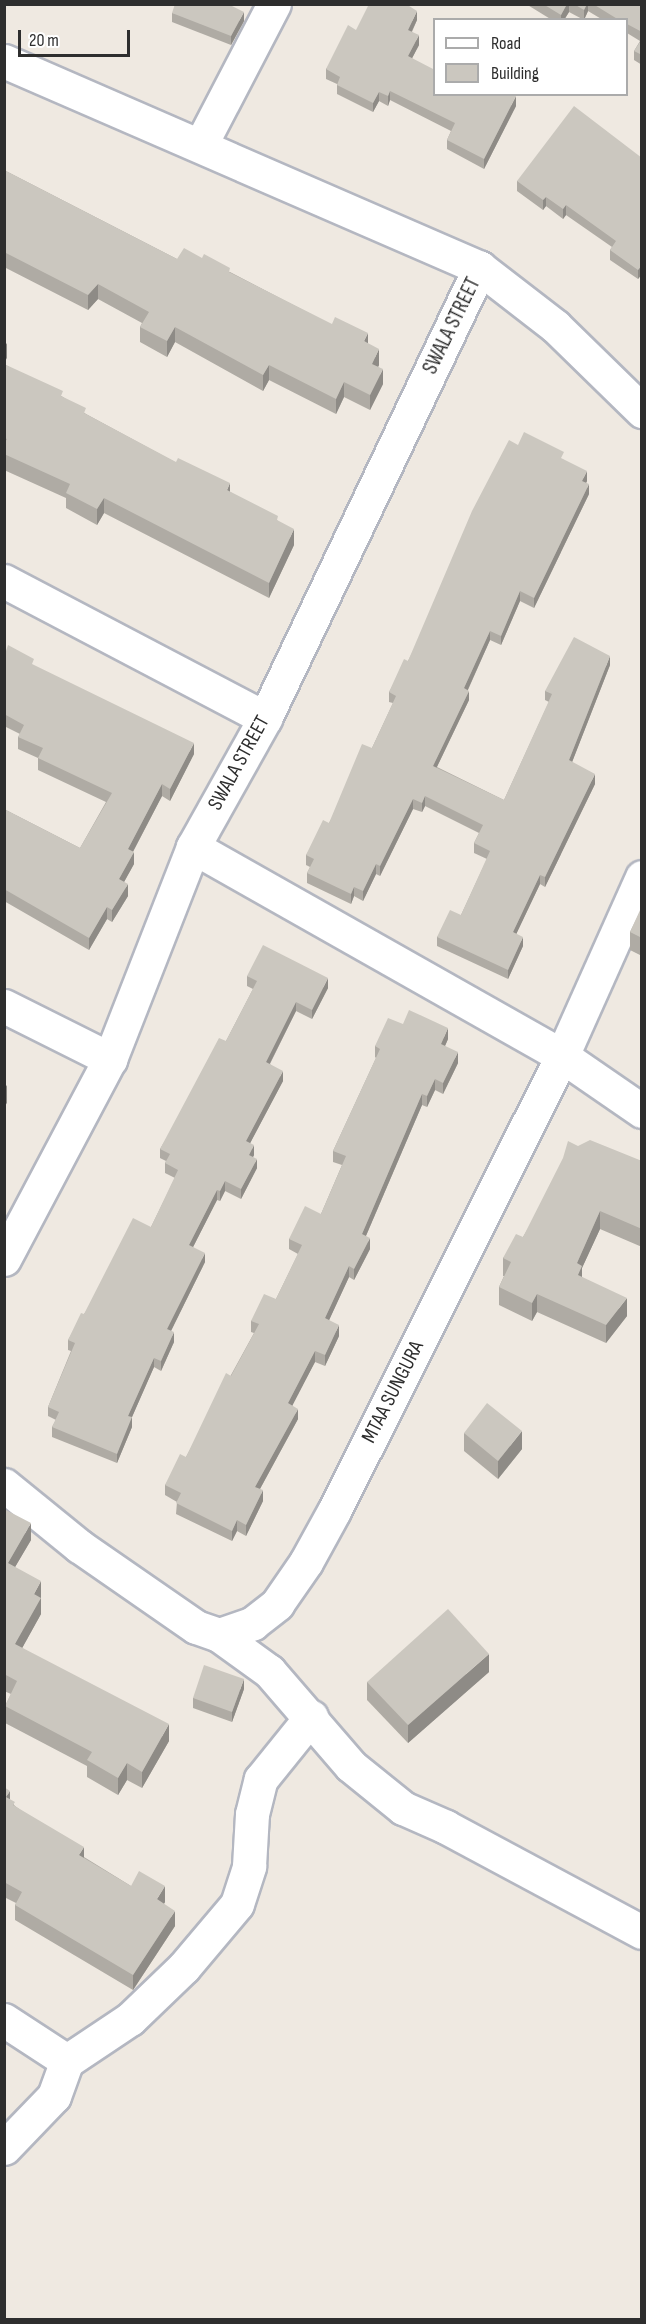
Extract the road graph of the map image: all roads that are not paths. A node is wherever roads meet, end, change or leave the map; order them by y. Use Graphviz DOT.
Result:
graph roads {
  1 [pos="274,4"];
  2 [pos="4,61"];
  3 [pos="201,144"];
  4 [pos="480,268"];
  5 [pos="642,411"];
  6 [pos="4,581"];
  7 [pos="265,718"];
  8 [pos="193,848"];
  9 [pos="642,877"];
  10 [pos="4,1006"];
  11 [pos="562,1056"];
  12 [pos="110,1059"];
  13 [pos="642,1111"];
  14 [pos="4,1259"];
  15 [pos="4,1485"];
  16 [pos="219,1635"];
  17 [pos="311,1717"];
  18 [pos="642,1932"];
  19 [pos="4,2019"];
  20 [pos="66,2061"];
  21 [pos="4,2148"];
  1 -- 3 [label="street"];
  2 -- 3 [label="street"];
  3 -- 4 [label="street"];
  4 -- 5 [label="street"];
  4 -- 7 [label="street, SWALA STREET"];
  6 -- 7 [label="street"];
  7 -- 8 [label="street, SWALA STREET"];
  8 -- 11 [label="street"];
  8 -- 12 [label="street, SWALA STREET"];
  9 -- 11 [label="street, MTAA SUNGURA"];
  10 -- 12 [label="street"];
  11 -- 13 [label="street"];
  11 -- 16 [label="street, MTAA SUNGURA"];
  12 -- 14 [label="street, SWALA STREET"];
  15 -- 16 [label="street"];
  16 -- 17 [label="street"];
  17 -- 18 [label="street"];
  17 -- 20 [label="street"];
  19 -- 20 [label="street"];
  20 -- 21 [label="street"];
}
